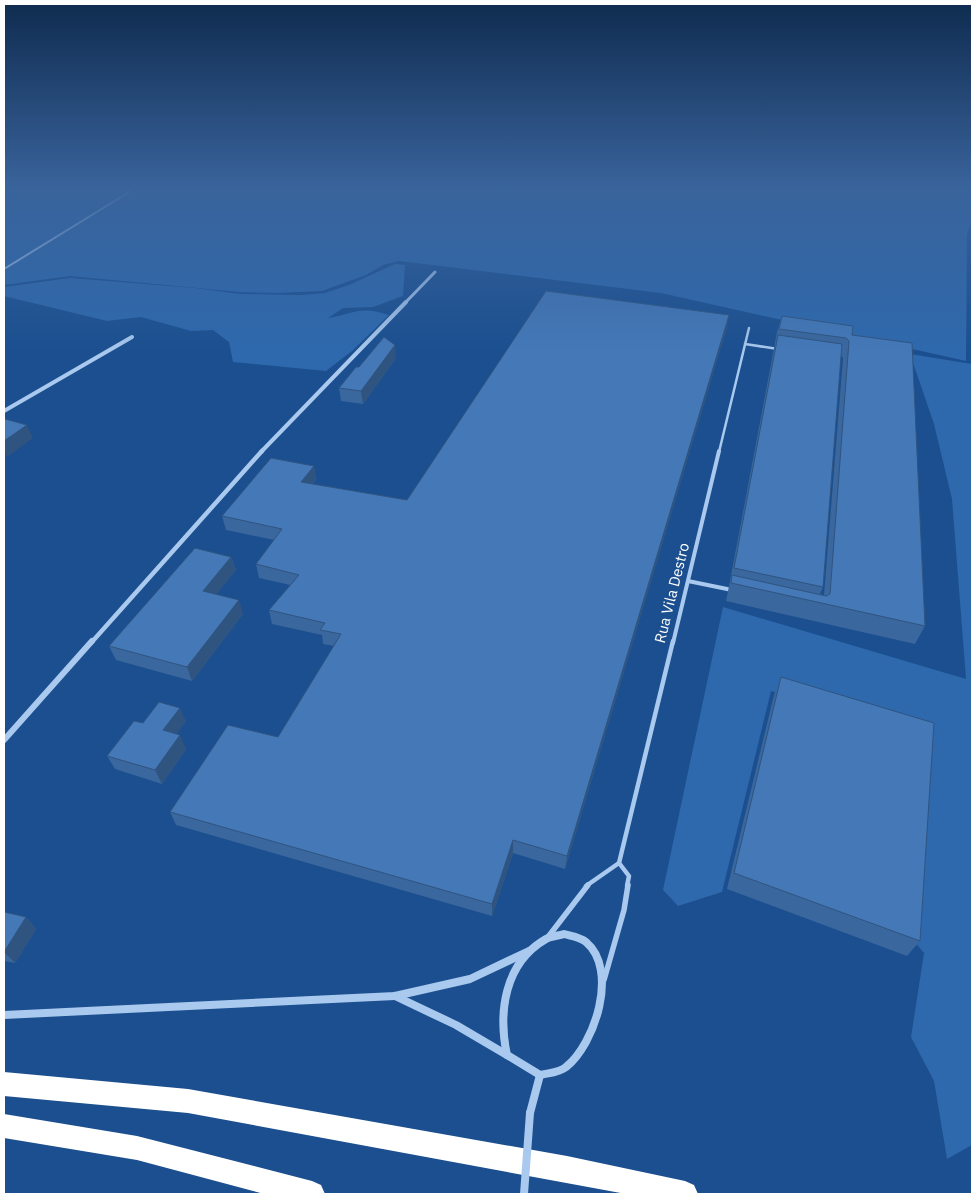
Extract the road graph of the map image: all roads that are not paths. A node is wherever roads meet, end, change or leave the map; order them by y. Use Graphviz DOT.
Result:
graph roads {
  1 [pos="48,242"];
  2 [pos="4,269"];
  3 [pos="435,272"];
  4 [pos="749,328"];
  5 [pos="132,337"];
  6 [pos="746,344"];
  7 [pos="783,350"];
  8 [pos="4,411"];
  9 [pos="688,580"];
  10 [pos="735,591"];
  11 [pos="4,740"];
  12 [pos="619,863"];
  13 [pos="546,939"];
  14 [pos="529,951"];
  15 [pos="604,980"];
  16 [pos="395,996"];
  17 [pos="4,1015"];
  18 [pos="507,1055"];
  19 [pos="540,1075"];
  20 [pos="4,1084"];
  21 [pos="4,1126"];
  22 [pos="312,1194"];
  23 [pos="524,1194"];
  24 [pos="685,1194"];
  1 -- 2 [label="lane"];
  3 -- 11 [label="street"];
  4 -- 6 [label="lane, Rua Vila Destro"];
  5 -- 8 [label="street"];
  6 -- 7 [label="lane"];
  6 -- 9 [label="lane, Rua Vila Destro"];
  9 -- 10 [label="lane"];
  9 -- 12 [label="lane, Rua Vila Destro"];
  12 -- 13 [label="lane"];
  12 -- 15 [label="lane"];
  13 -- 14 [label="street"];
  13 -- 15 [label="street"];
  14 -- 16 [label="street"];
  14 -- 18 [label="street"];
  15 -- 19 [label="street"];
  16 -- 17 [label="street"];
  16 -- 18 [label="street"];
  18 -- 19 [label="street"];
  19 -- 23 [label="street, bridge"];
  20 -- 24 [label="highway"];
  21 -- 22 [label="highway"];
}
